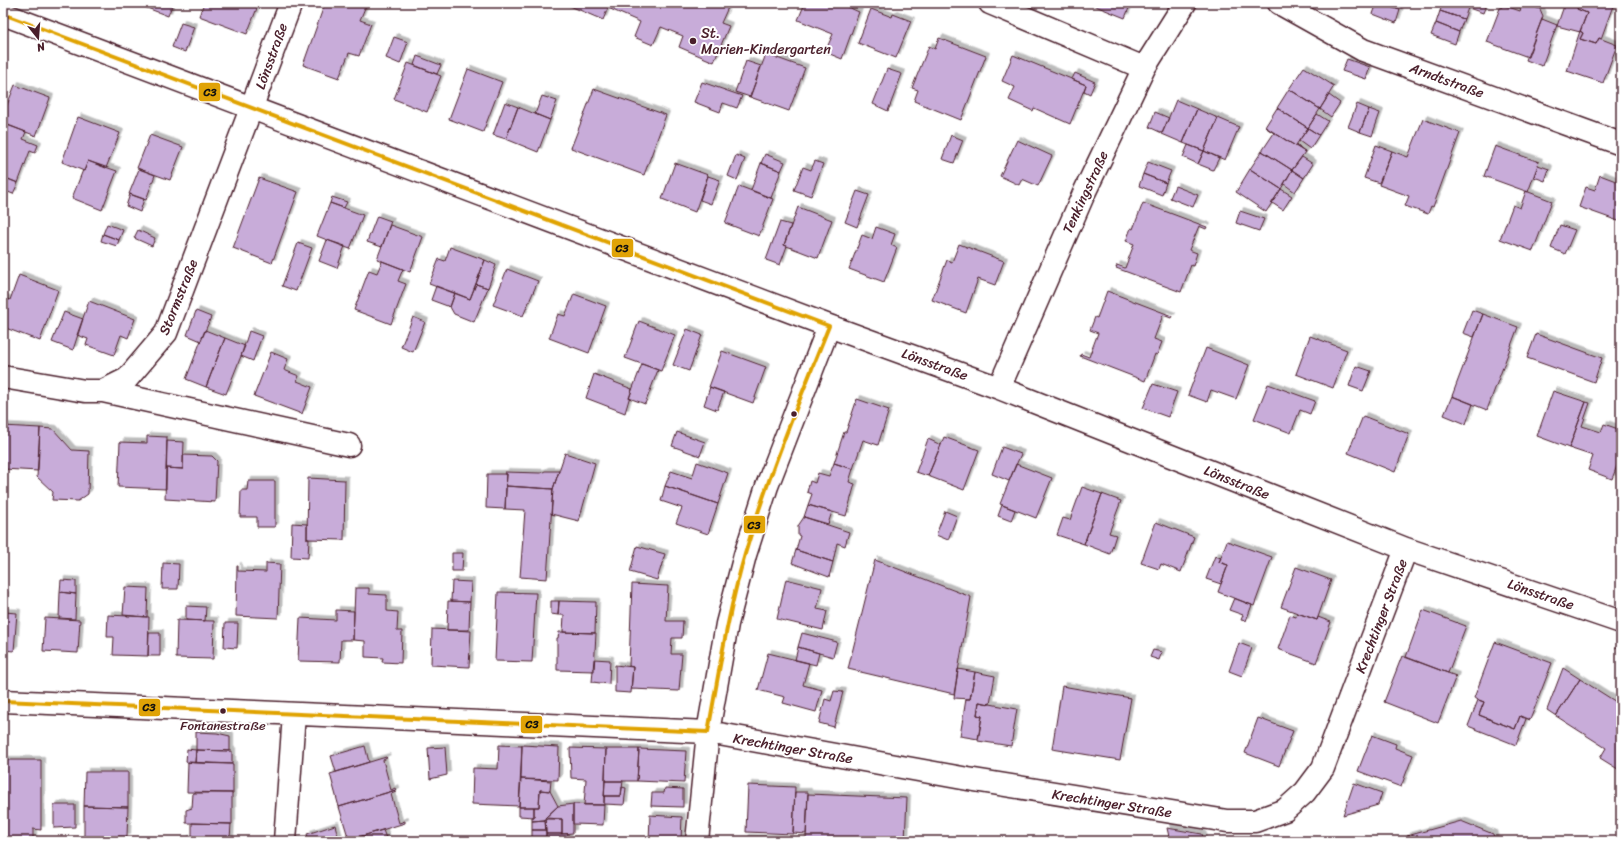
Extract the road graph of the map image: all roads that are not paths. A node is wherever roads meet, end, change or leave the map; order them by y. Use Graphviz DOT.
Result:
graph roads {
  1 [pos="291,3"];
  2 [pos="990,3"];
  3 [pos="1185,3"];
  4 [pos="1279,3"];
  5 [pos="3,14"];
  6 [pos="1144,68"];
  7 [pos="251,109"];
  8 [pos="1621,144"];
  9 [pos="829,326"];
  10 [pos="3,377"];
  11 [pos="999,388"];
  12 [pos="104,392"];
  13 [pos="349,445"];
  14 [pos="1406,549"];
  15 [pos="1620,622"];
  16 [pos="3,701"];
  17 [pos="294,714"];
  18 [pos="708,732"];
  19 [pos="285,841"];
  20 [pos="697,841"];
  1 -- 7 [label="street, Lönsstraße"];
  2 -- 6 [label="street"];
  3 -- 6 [label="street, Tenkingstraße"];
  4 -- 8 [label="street, Arndtstraße"];
  5 -- 7 [label="street, Lönsstraße"];
  6 -- 11 [label="street, Tenkingstraße"];
  7 -- 9 [label="street, Lönsstraße"];
  7 -- 12 [label="street, Stormstraße"];
  9 -- 11 [label="street, Lönsstraße"];
  9 -- 18 [label="street"];
  10 -- 12 [label="street"];
  11 -- 14 [label="street, Lönsstraße"];
  12 -- 13 [label="street"];
  14 -- 15 [label="street, Lönsstraße"];
  14 -- 18 [label="street, Krechtinger Straße"];
  16 -- 17 [label="street, Krechtinger Straße"];
  17 -- 18 [label="street, Krechtinger Straße"];
  17 -- 19 [label="street"];
  18 -- 20 [label="street"];
}
